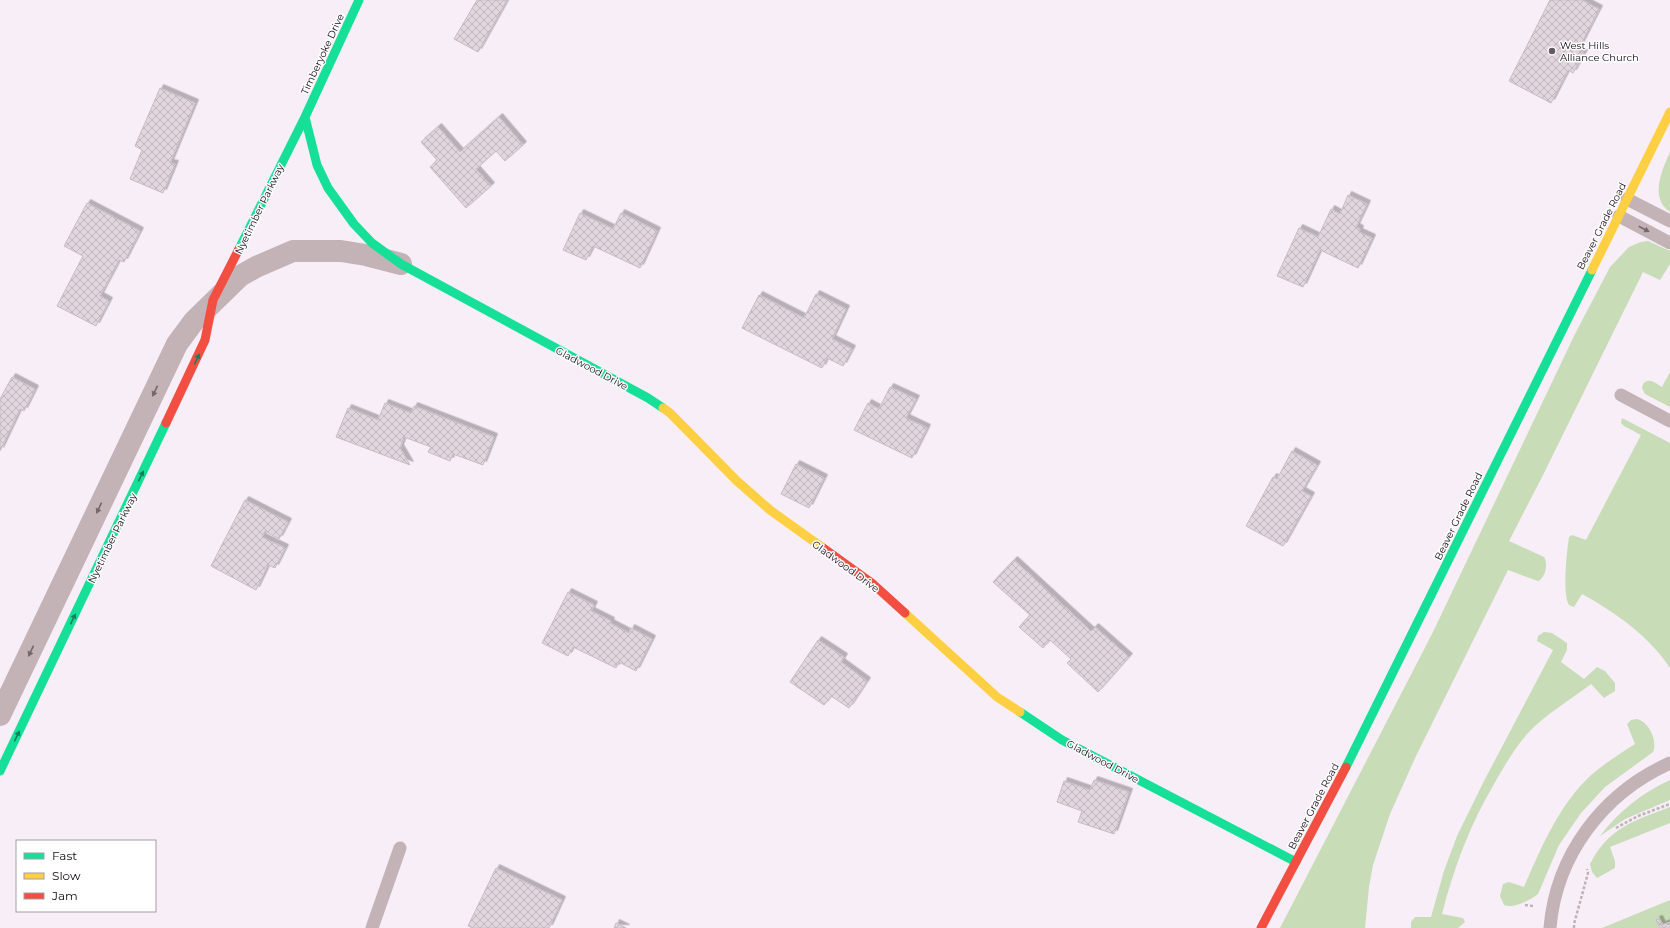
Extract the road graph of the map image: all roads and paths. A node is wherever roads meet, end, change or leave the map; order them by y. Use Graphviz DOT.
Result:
graph roads {
  1 [pos="359,0"];
  2 [pos="1670,112"];
  3 [pos="305,117"];
  4 [pos="1627,199"];
  5 [pos="1618,216"];
  6 [pos="1670,221"];
  7 [pos="1670,243"];
  8 [pos="401,264"];
  9 [pos="214,300"];
  10 [pos="1621,395"];
  11 [pos="1670,421"];
  12 [pos="0,715"];
  13 [pos="1670,763"];
  14 [pos="0,771"];
  15 [pos="1670,804"];
  16 [pos="1611,832"];
  17 [pos="400,848"];
  18 [pos="1296,862"];
  19 [pos="1586,864"];
  20 [pos="372,928"];
  21 [pos="1261,928"];
  22 [pos="1550,928"];
  23 [pos="1574,928"];
  1 -- 3 [label="street, Timberyoke Drive"];
  2 -- 4 [label="street, Beaver Grade Road"];
  3 -- 8 [label="street, Gladwood Drive"];
  3 -- 9 [label="street, Nyetimber Parkway"];
  4 -- 5 [label="street, Beaver Grade Road"];
  4 -- 6 [label="lane"];
  5 -- 7 [label="lane, one-way"];
  5 -- 18 [label="street, Beaver Grade Road"];
  8 -- 9 [label="street, Gladwood Drive"];
  8 -- 18 [label="street, Gladwood Drive"];
  9 -- 12 [label="street, Nyetimber Parkway, one-way"];
  14 -- 9 [label="street, Nyetimber Parkway, one-way"];
  10 -- 11 [label="lane"];
  13 -- 22 [label="lane"];
  15 -- 16 [label="path"];
  17 -- 20 [label="lane"];
  18 -- 21 [label="street, Beaver Grade Road"];
  19 -- 23 [label="path"];
}
